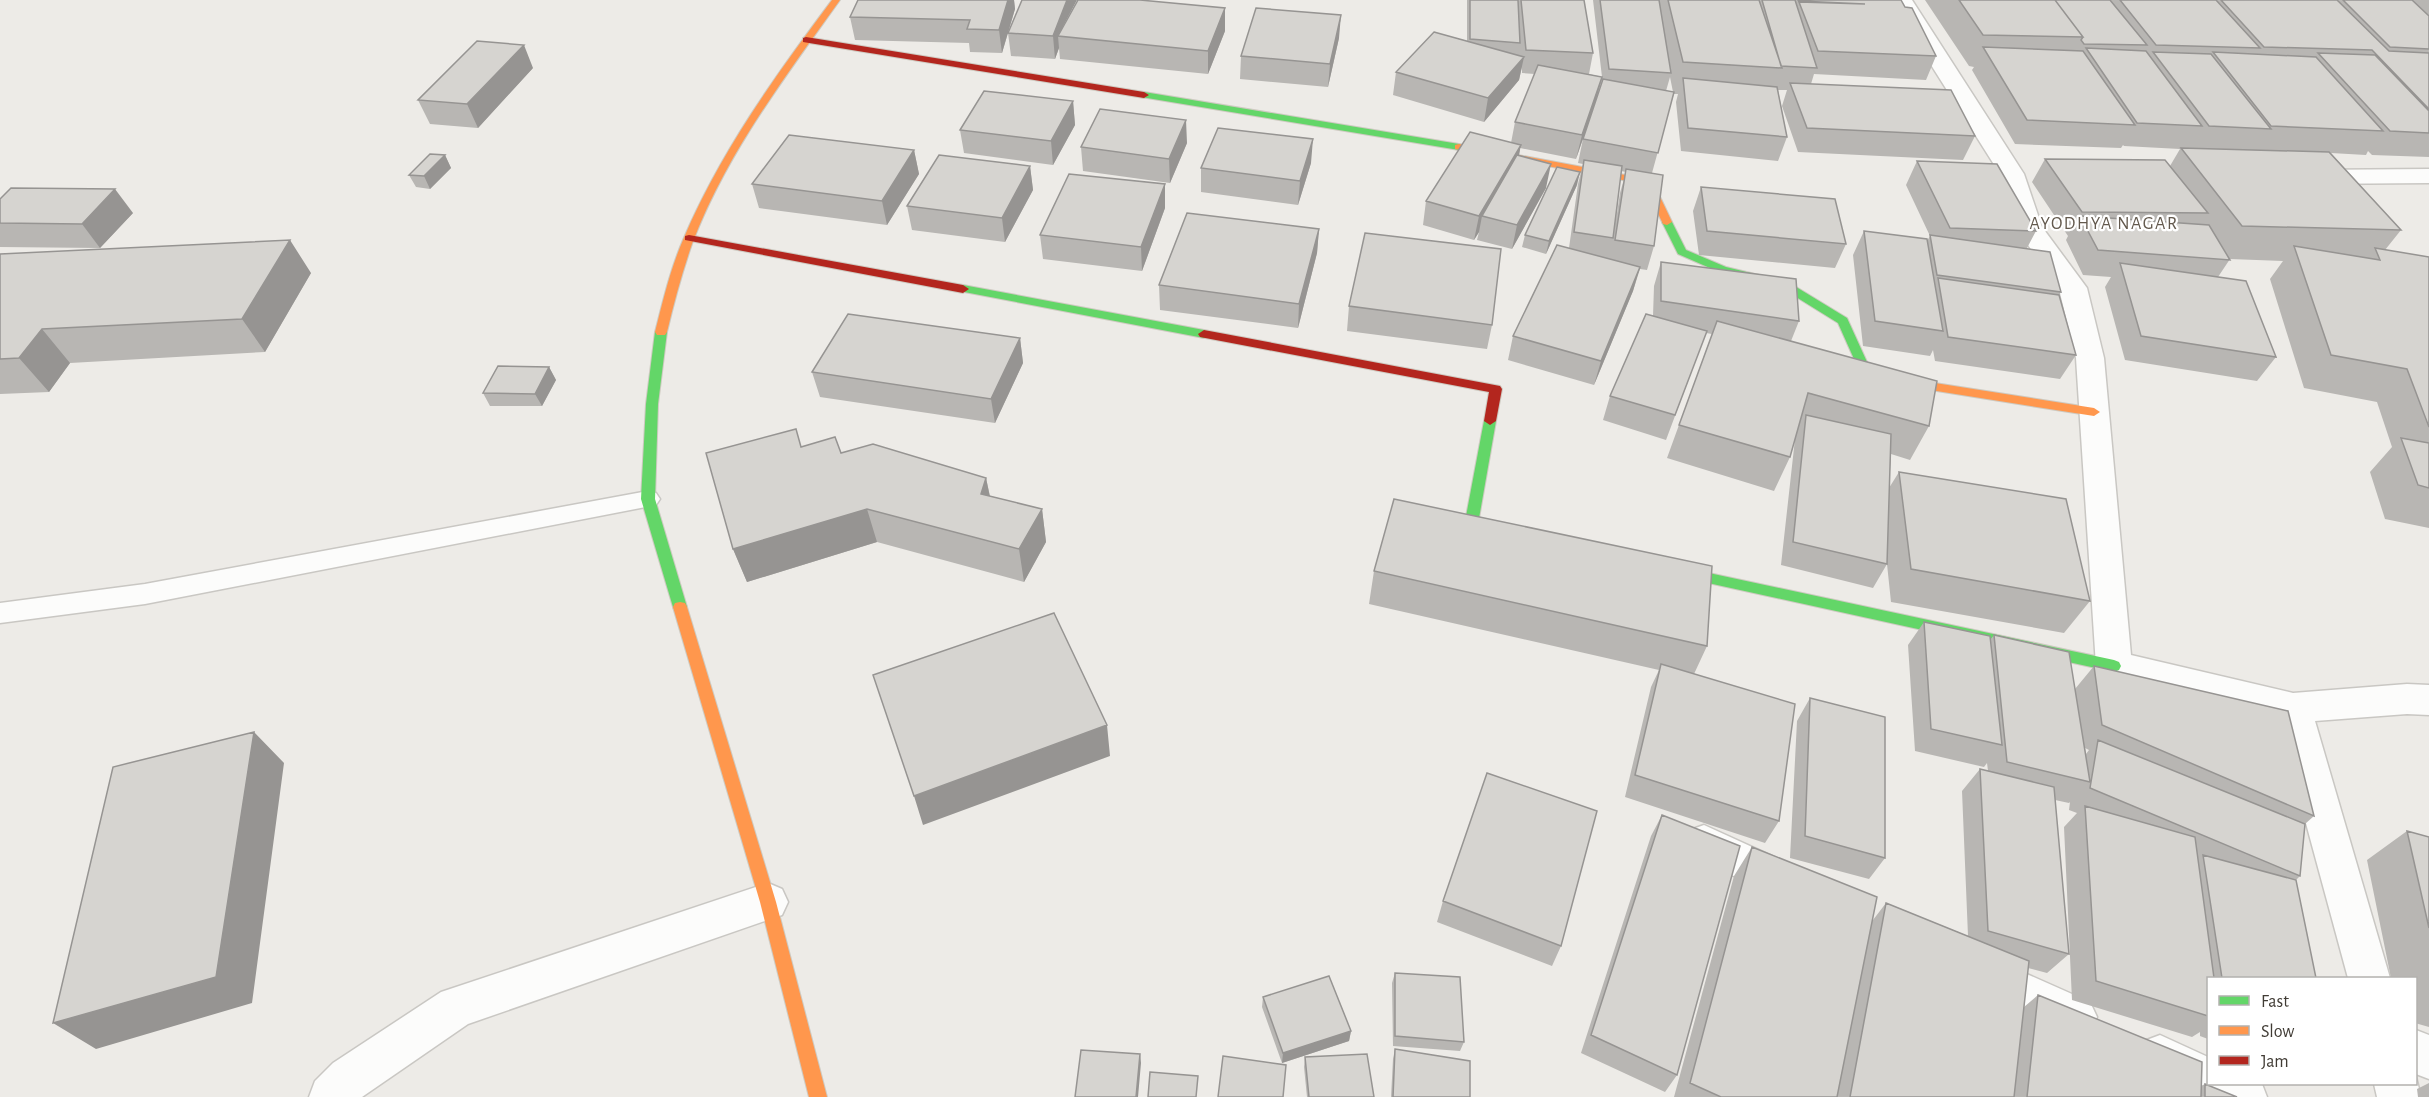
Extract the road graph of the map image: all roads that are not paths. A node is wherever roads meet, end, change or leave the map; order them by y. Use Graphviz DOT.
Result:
graph roads {
  1 [pos="836,0"];
  2 [pos="1901,0"];
  3 [pos="806,40"];
  4 [pos="2429,176"];
  5 [pos="2287,177"];
  6 [pos="689,238"];
  7 [pos="2094,412"];
  8 [pos="648,499"];
  9 [pos="1517,537"];
  10 [pos="1658,567"];
  11 [pos="0,613"];
  12 [pos="2114,666"];
  13 [pos="2429,700"];
  14 [pos="2293,708"];
  15 [pos="1704,843"];
  16 [pos="1822,899"];
  17 [pos="768,902"];
  18 [pos="1951,959"];
  19 [pos="2369,977"];
  20 [pos="2207,1080"];
  21 [pos="2220,1085"];
  22 [pos="331,1097"];
  23 [pos="818,1097"];
  24 [pos="2245,1097"];
  1 -- 3 [label="street"];
  2 -- 7 [label="street"];
  3 -- 6 [label="street"];
  3 -- 7 [label="street"];
  4 -- 5 [label="street"];
  6 -- 8 [label="street"];
  6 -- 9 [label="street"];
  7 -- 12 [label="street"];
  8 -- 11 [label="lane"];
  8 -- 17 [label="street"];
  10 -- 12 [label="street"];
  12 -- 14 [label="street"];
  13 -- 14 [label="street"];
  14 -- 19 [label="street"];
  15 -- 16 [label="street"];
  17 -- 22 [label="street"];
  17 -- 23 [label="street"];
  18 -- 20 [label="street"];
  21 -- 24 [label="street"];
}
